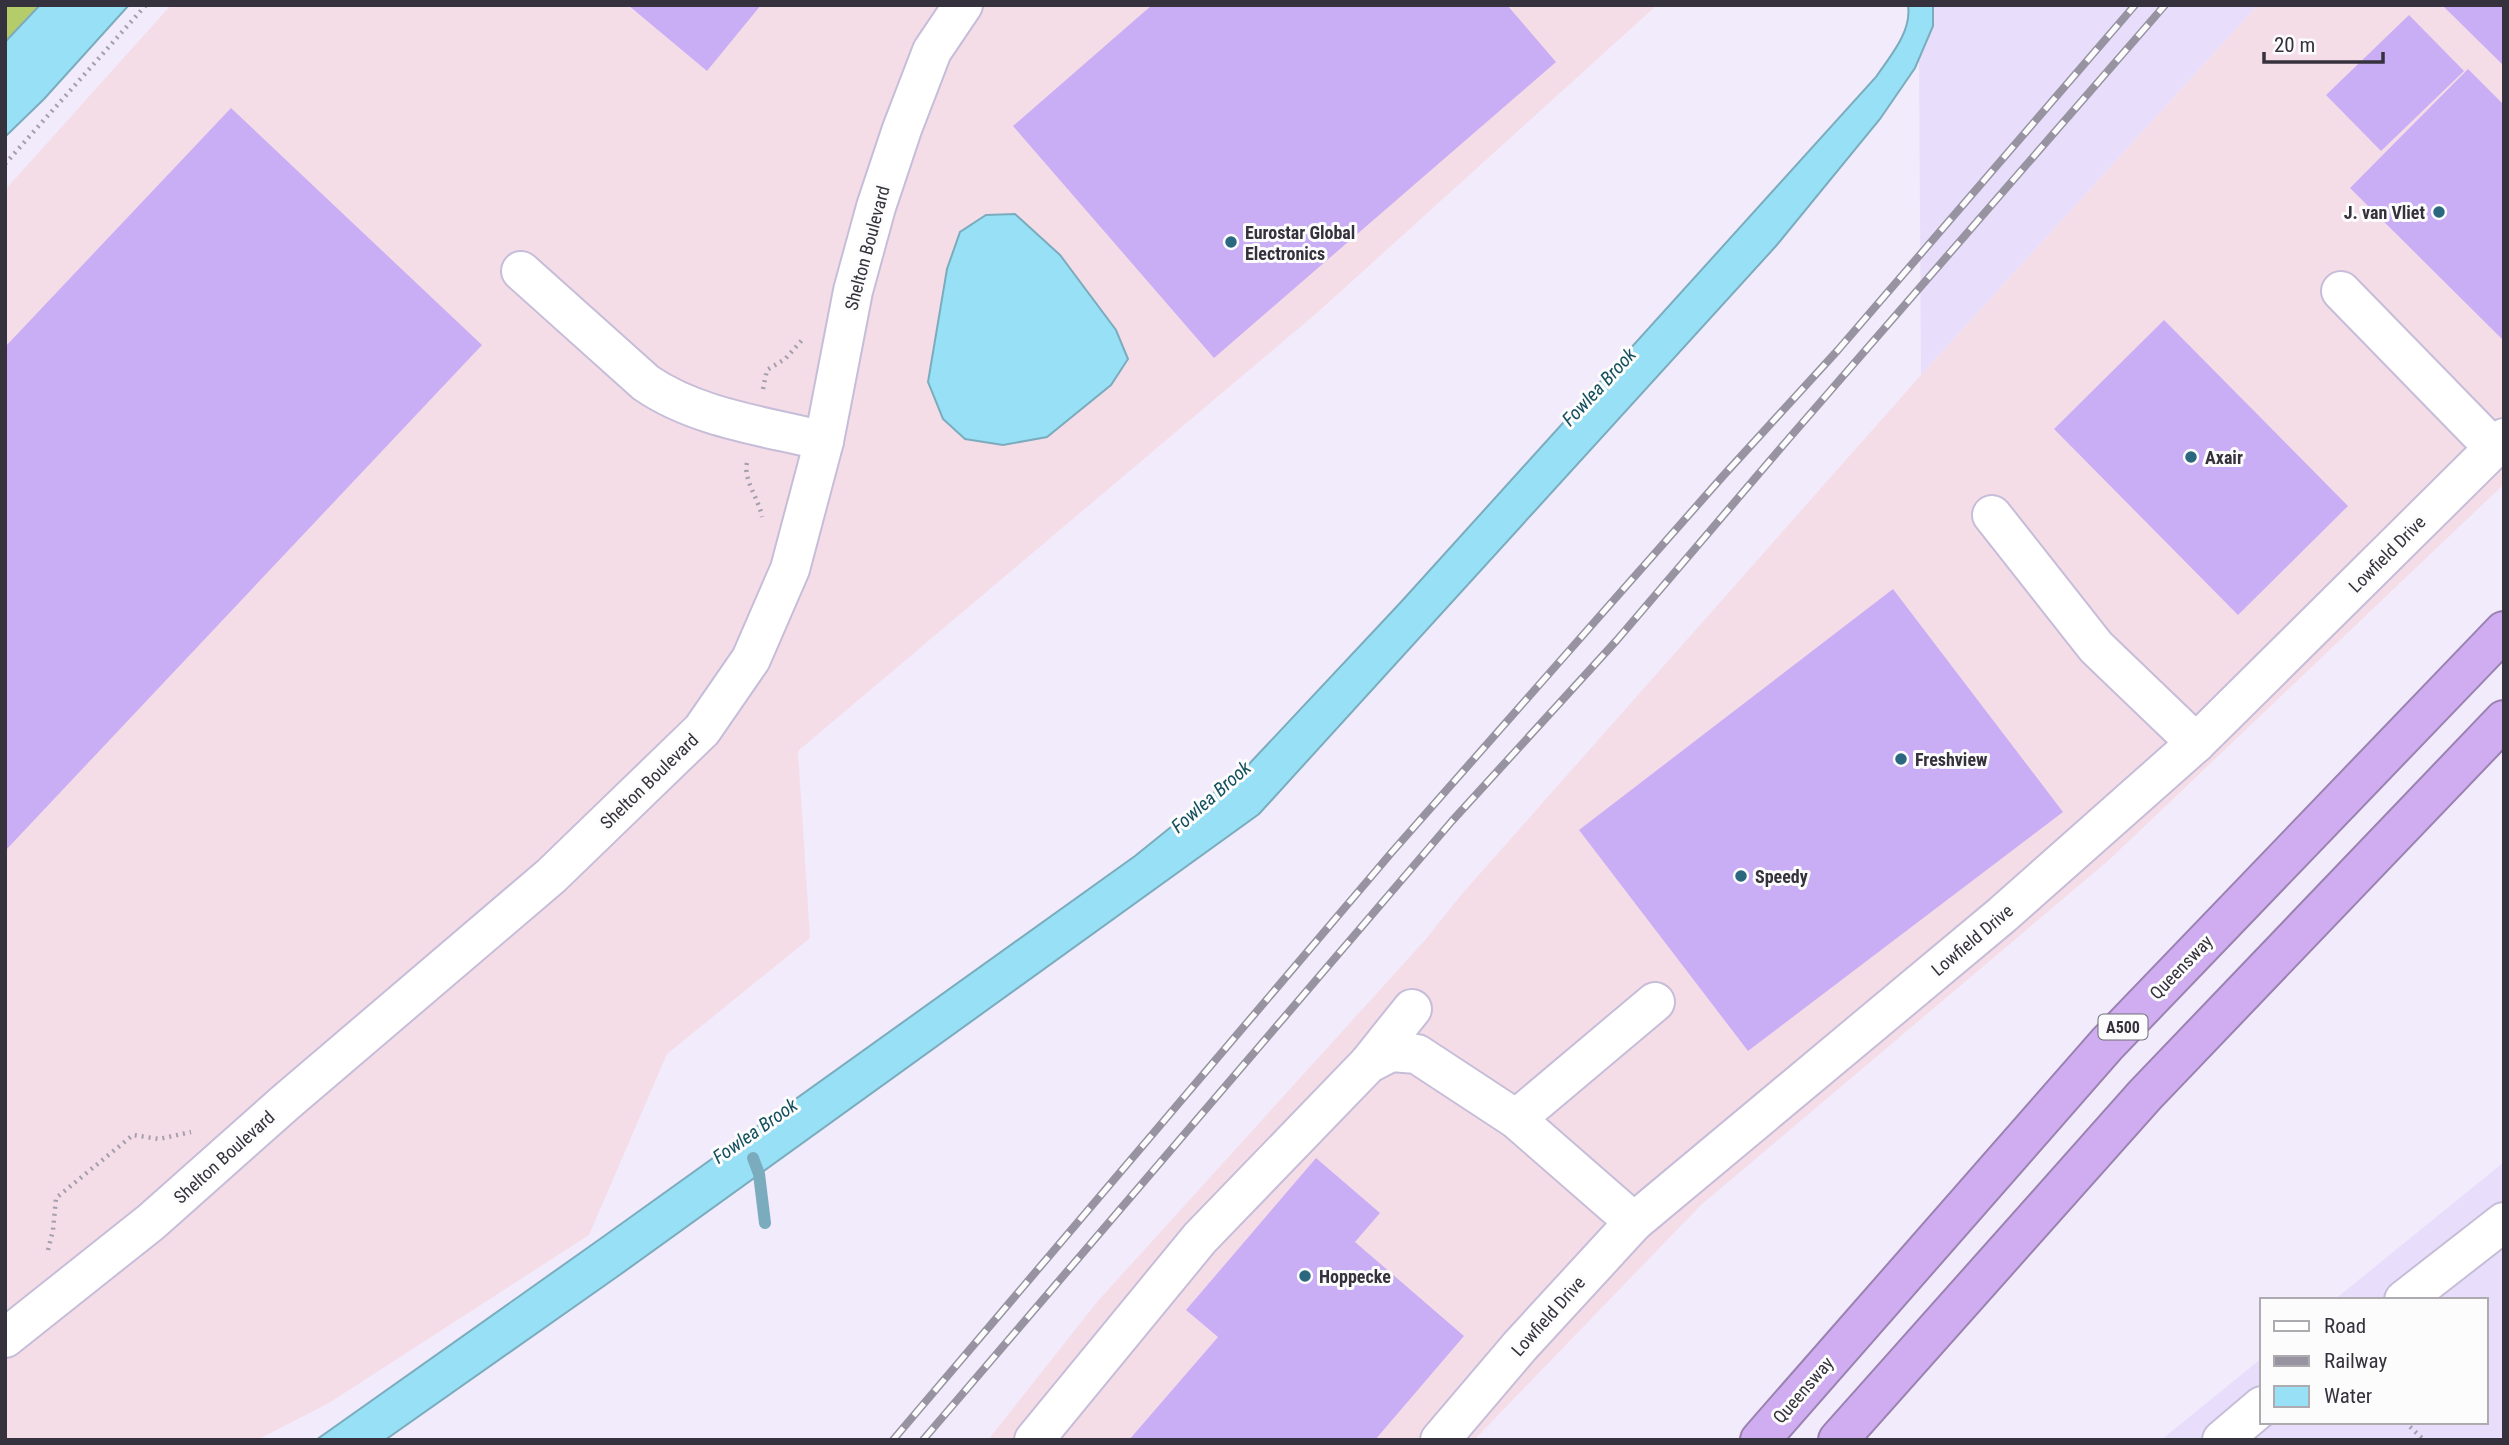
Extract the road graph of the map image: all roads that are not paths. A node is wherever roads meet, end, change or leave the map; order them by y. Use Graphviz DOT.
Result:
graph roads {
  1 [pos="963,5"];
  2 [pos="521,271"];
  3 [pos="2341,292"];
  4 [pos="824,440"];
  5 [pos="2499,443"];
  6 [pos="1992,515"];
  7 [pos="2504,631"];
  8 [pos="2504,720"];
  9 [pos="2196,743"];
  10 [pos="1655,1002"];
  11 [pos="1412,1009"];
  12 [pos="1368,1064"];
  13 [pos="1516,1119"];
  14 [pos="1634,1222"];
  15 [pos="2504,1222"];
  16 [pos="2407,1298"];
  17 [pos="5,1338"];
  18 [pos="1842,1345"];
  19 [pos="2260,1408"];
  20 [pos="1034,1440"];
  21 [pos="1440,1440"];
  22 [pos="1752,1440"];
  23 [pos="1760,1440"];
  24 [pos="1838,1440"];
  25 [pos="2222,1440"];
  1 -- 4 [label="street, Shelton Boulevard"];
  2 -- 4 [label="street"];
  3 -- 5 [label="street"];
  4 -- 17 [label="street, Shelton Boulevard"];
  5 -- 9 [label="street, Lowfield Drive"];
  6 -- 9 [label="street"];
  7 -- 18 [label="highway, Queensway / A500"];
  8 -- 24 [label="highway"];
  9 -- 14 [label="street, Lowfield Drive"];
  10 -- 13 [label="street"];
  11 -- 12 [label="street"];
  12 -- 13 [label="street"];
  12 -- 20 [label="street"];
  13 -- 14 [label="street"];
  14 -- 21 [label="street, Lowfield Drive"];
  15 -- 16 [label="street"];
  18 -- 22 [label="highway"];
  18 -- 23 [label="highway, Queensway / A500"];
  19 -- 25 [label="street"];
}
